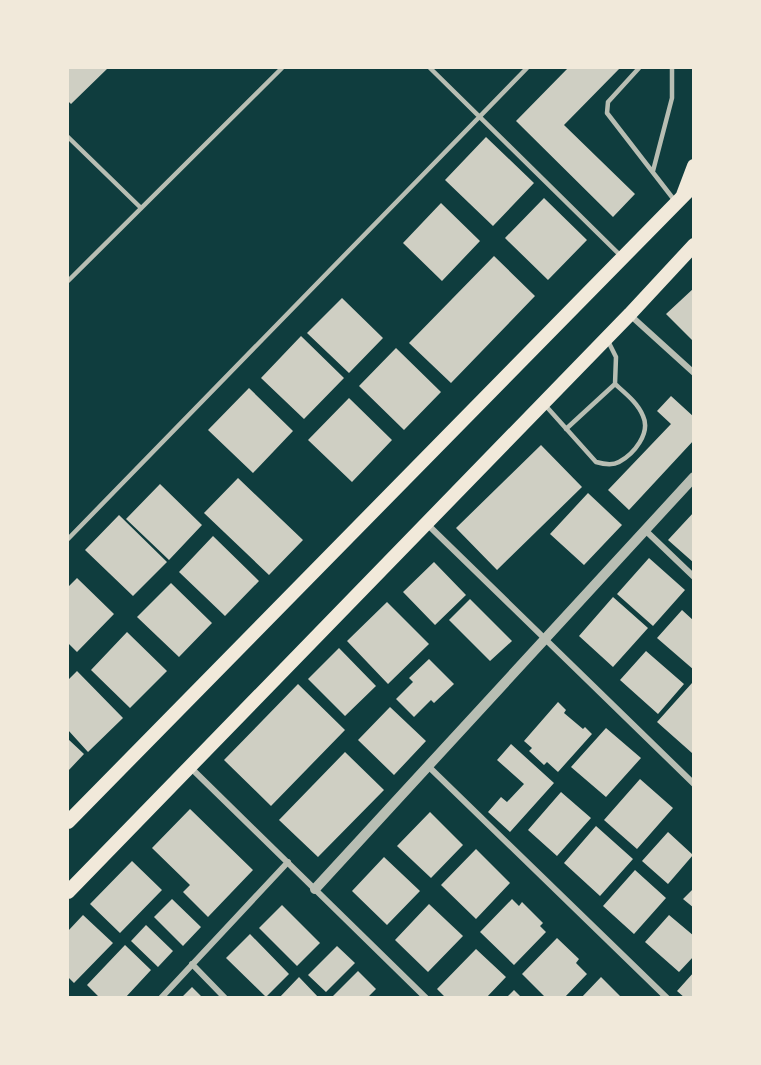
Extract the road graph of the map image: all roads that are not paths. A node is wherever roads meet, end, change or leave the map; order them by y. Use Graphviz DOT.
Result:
graph roads {
  1 [pos="282,68"];
  2 [pos="430,68"];
  3 [pos="526,68"];
  4 [pos="639,68"];
  5 [pos="672,68"];
  6 [pos="478,115"];
  7 [pos="68,137"];
  8 [pos="693,166"];
  9 [pos="653,171"];
  10 [pos="693,186"];
  11 [pos="679,200"];
  12 [pos="141,208"];
  13 [pos="693,245"];
  14 [pos="622,257"];
  15 [pos="68,281"];
  16 [pos="630,314"];
  17 [pos="606,338"];
  18 [pos="693,373"];
  19 [pos="615,384"];
  20 [pos="543,403"];
  21 [pos="566,429"];
  22 [pos="693,477"];
  23 [pos="426,523"];
  24 [pos="645,530"];
  25 [pos="68,539"];
  26 [pos="693,577"];
  27 [pos="545,639"];
  28 [pos="428,766"];
  29 [pos="190,767"];
  30 [pos="693,784"];
  31 [pos="68,822"];
  32 [pos="288,862"];
  33 [pos="315,889"];
  34 [pos="68,892"];
  35 [pos="192,964"];
  36 [pos="160,998"];
  37 [pos="225,998"];
  38 [pos="426,998"];
  39 [pos="667,998"];
  1 -- 12 [label="lane"];
  2 -- 6 [label="lane"];
  3 -- 6 [label="lane"];
  4 -- 9 [label="lane"];
  5 -- 9 [label="lane"];
  6 -- 14 [label="lane"];
  6 -- 25 [label="lane"];
  7 -- 12 [label="lane"];
  8 -- 11 [label="main road"];
  9 -- 11 [label="lane"];
  10 -- 11 [label="main road"];
  11 -- 14 [label="main road"];
  12 -- 15 [label="lane"];
  13 -- 16 [label="main road"];
  14 -- 31 [label="main road"];
  16 -- 17 [label="main road"];
  16 -- 18 [label="street"];
  17 -- 19 [label="lane"];
  17 -- 20 [label="main road"];
  19 -- 21 [label="lane"];
  19 -- 21 [label="lane"];
  20 -- 21 [label="lane"];
  20 -- 23 [label="main road"];
  22 -- 24 [label="street"];
  23 -- 27 [label="street"];
  23 -- 29 [label="main road"];
  24 -- 26 [label="street"];
  24 -- 27 [label="street"];
  27 -- 28 [label="street"];
  27 -- 30 [label="street"];
  28 -- 33 [label="street"];
  28 -- 39 [label="street"];
  29 -- 32 [label="street"];
  29 -- 34 [label="main road"];
  32 -- 33 [label="street"];
  32 -- 35 [label="street"];
  33 -- 38 [label="street"];
  35 -- 36 [label="street"];
  35 -- 37 [label="street"];
}
